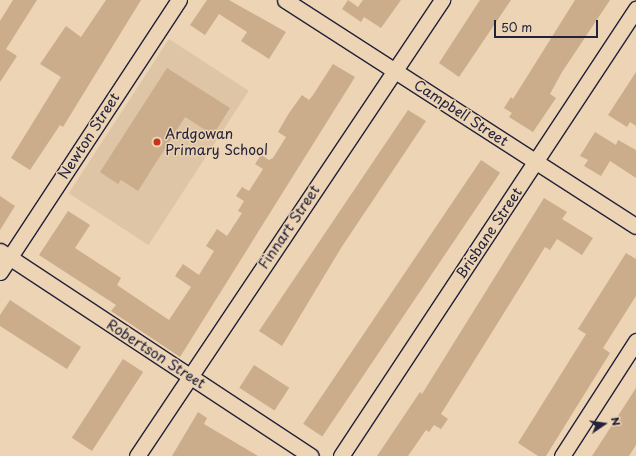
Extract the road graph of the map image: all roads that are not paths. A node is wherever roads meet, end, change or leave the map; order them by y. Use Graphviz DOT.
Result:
graph roads {
  1 [pos="179,0"];
  2 [pos="285,0"];
  3 [pos="442,0"];
  4 [pos="636,9"];
  5 [pos="395,70"];
  6 [pos="536,161"];
  7 [pos="636,226"];
  8 [pos="5,255"];
  9 [pos="0,272"];
  10 [pos="636,340"];
  11 [pos="188,375"];
  12 [pos="137,456"];
  13 [pos="312,456"];
  14 [pos="341,456"];
  15 [pos="562,456"];
  1 -- 8 [label="street, Newton Street"];
  2 -- 5 [label="street, Campbell Street"];
  3 -- 5 [label="street, Finnart Street"];
  4 -- 6 [label="street, Brisbane Street"];
  5 -- 6 [label="street, Campbell Street"];
  5 -- 11 [label="street, Finnart Street"];
  6 -- 7 [label="street, Campbell Street"];
  6 -- 14 [label="street, Brisbane Street"];
  8 -- 9 [label="street, Newton Street"];
  8 -- 11 [label="street, Robertson Street"];
  10 -- 15 [label="street"];
  11 -- 12 [label="street, Finnart Street"];
  11 -- 13 [label="street, Robertson Street"];
}
